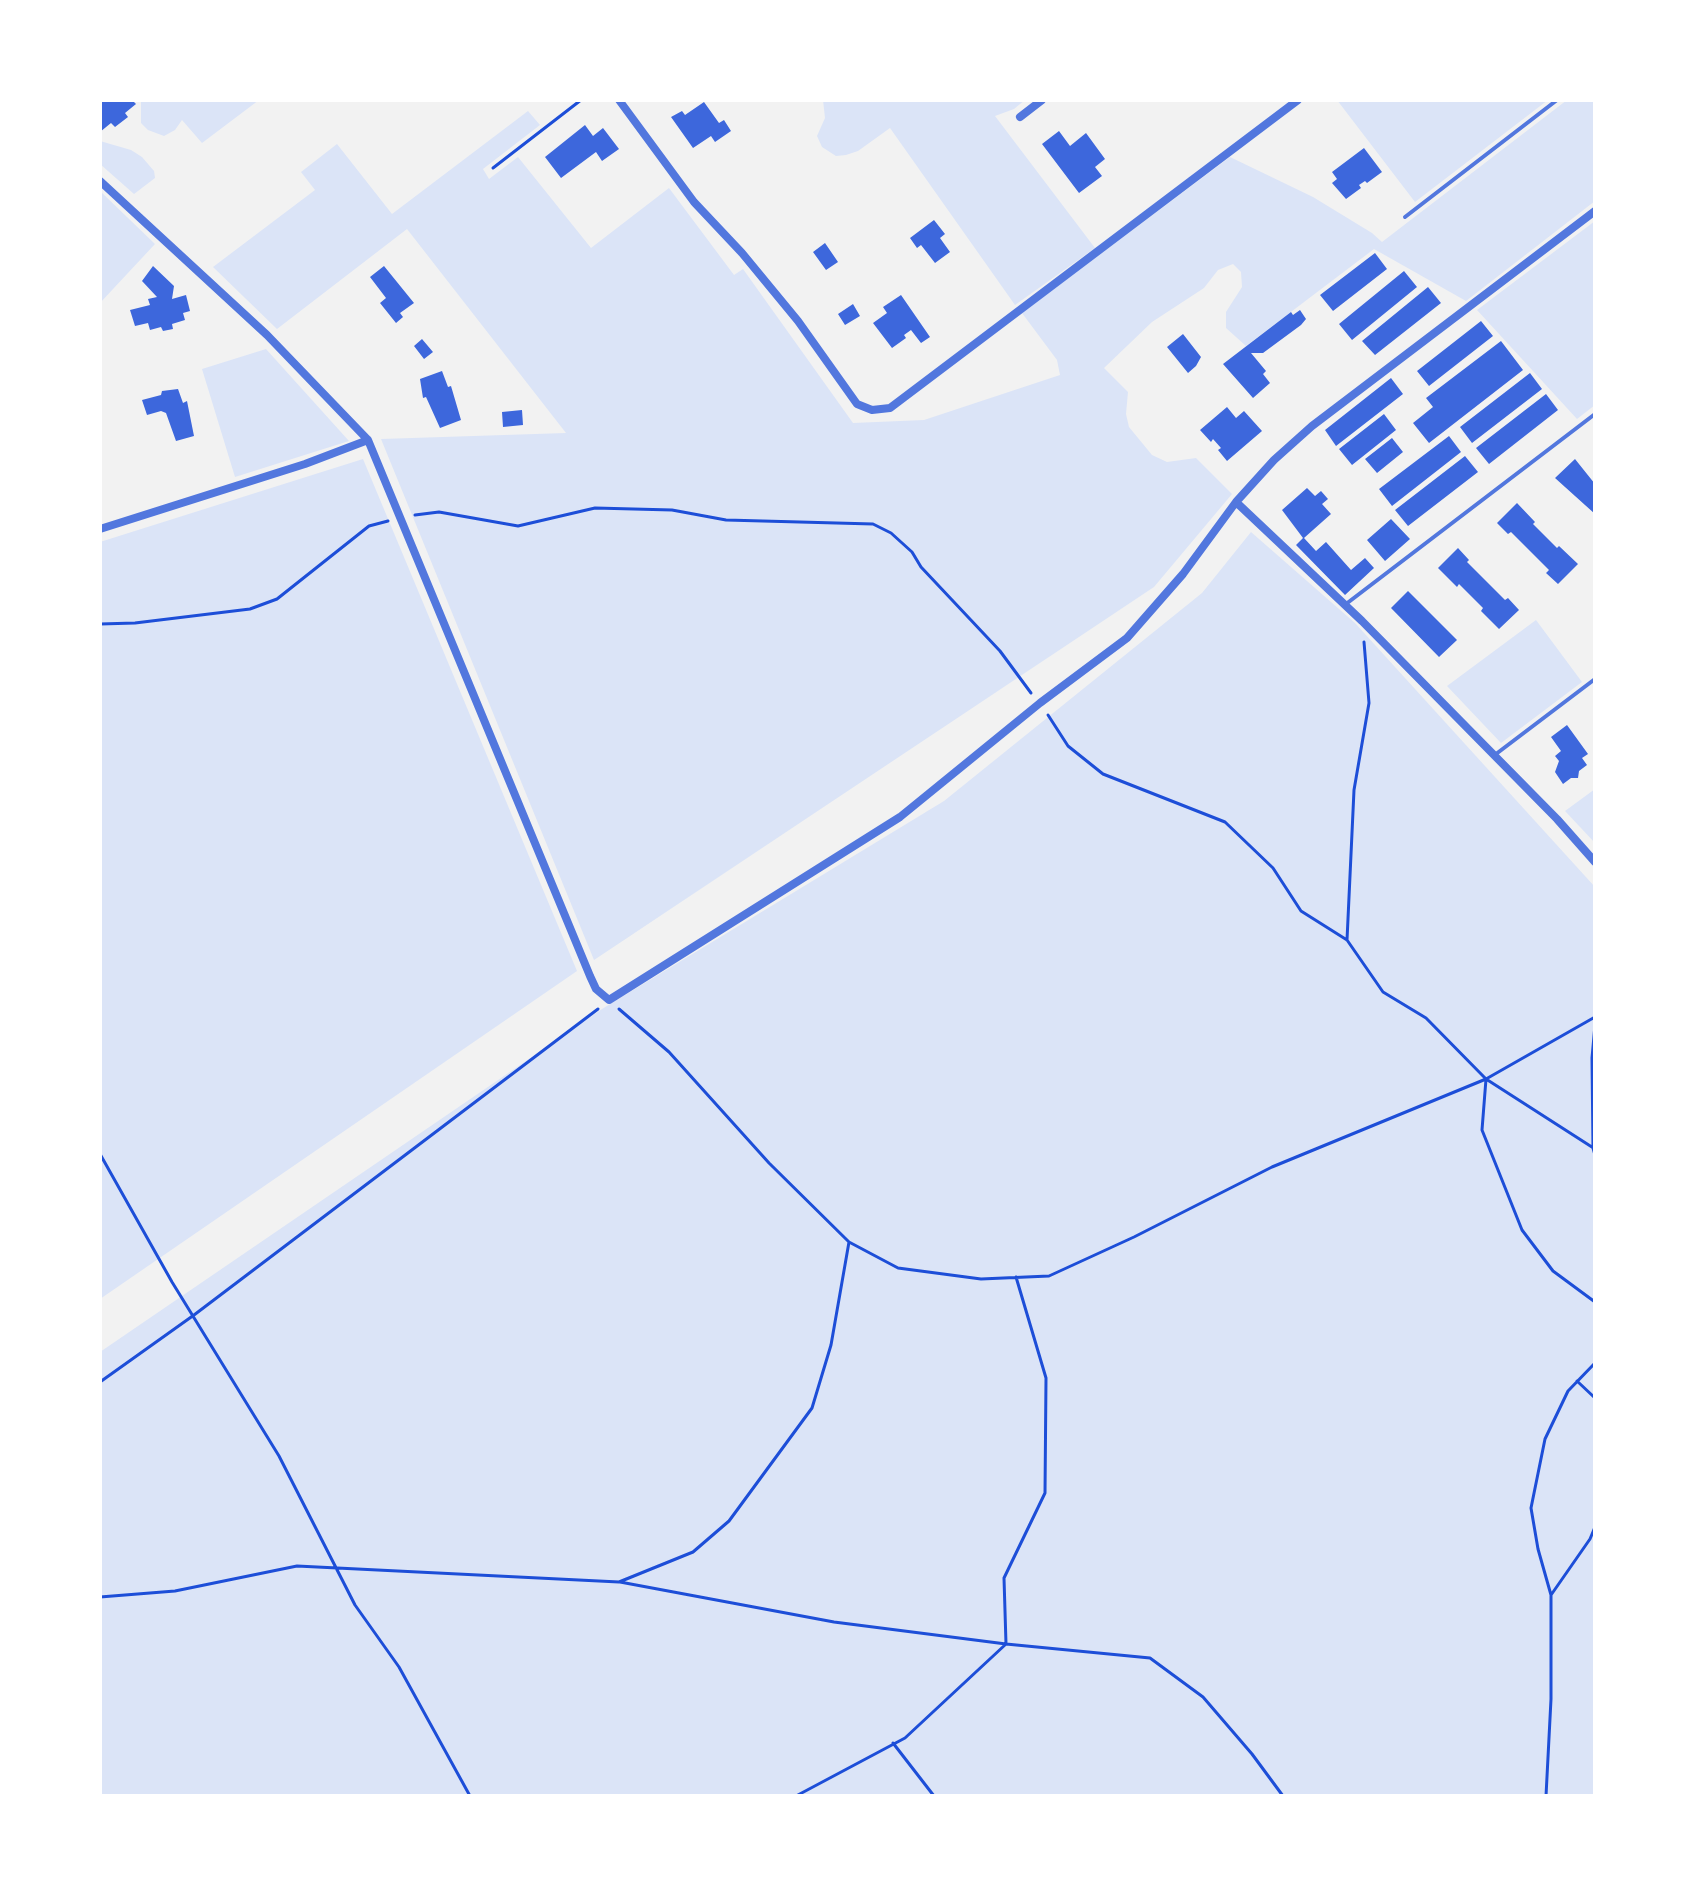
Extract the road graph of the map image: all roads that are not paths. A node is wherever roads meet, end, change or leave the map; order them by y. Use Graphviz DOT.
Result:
graph roads {
  1 [pos="619,100"];
  2 [pos="1042,100"];
  3 [pos="1298,100"];
  4 [pos="1557,100"];
  5 [pos="1020,117"];
  6 [pos="100,181"];
  7 [pos="1595,211"];
  8 [pos="1405,217"];
  9 [pos="1595,414"];
  10 [pos="368,440"];
  11 [pos="1236,502"];
  12 [pos="100,529"];
  13 [pos="1346,604"];
  14 [pos="1595,679"];
  15 [pos="1494,756"];
  16 [pos="1595,862"];
  1 -- 3 [label="street"];
  2 -- 5 [label="street"];
  4 -- 8 [label="lane"];
  6 -- 10 [label="street"];
  7 -- 11 [label="street"];
  9 -- 13 [label="lane"];
  10 -- 11 [label="street"];
  10 -- 12 [label="street"];
  11 -- 13 [label="street"];
  13 -- 15 [label="street"];
  14 -- 15 [label="lane"];
  15 -- 16 [label="street"];
}
